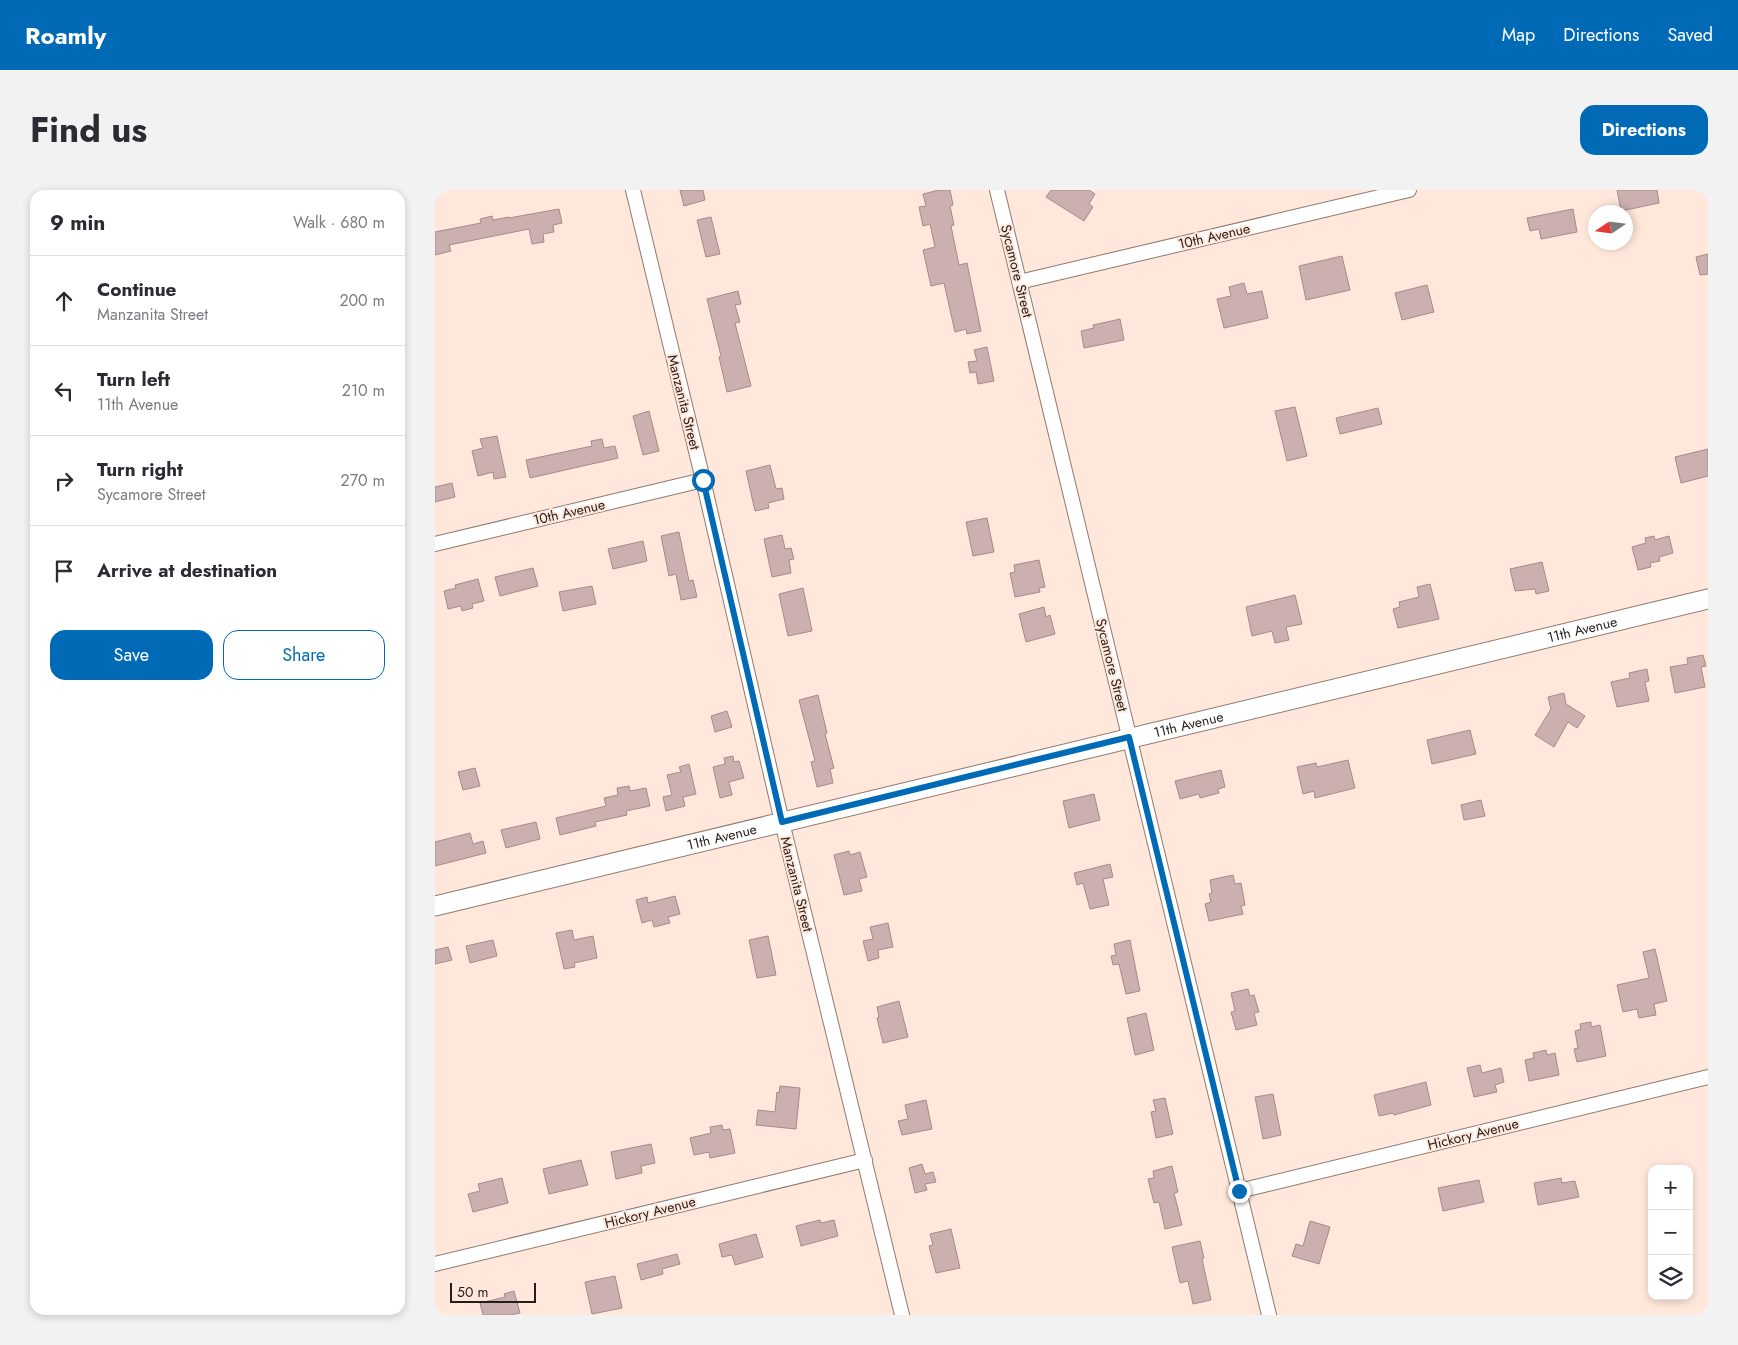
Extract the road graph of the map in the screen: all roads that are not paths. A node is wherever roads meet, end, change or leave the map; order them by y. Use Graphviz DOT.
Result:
graph roads {
  1 [pos="633,190"];
  2 [pos="997,190"];
  3 [pos="1409,190"];
  4 [pos="1019,282"];
  5 [pos="703,480"];
  6 [pos="435,544"];
  7 [pos="1708,599"];
  8 [pos="1129,737"];
  9 [pos="782,822"];
  10 [pos="435,906"];
  11 [pos="1708,1077"];
  12 [pos="865,1160"];
  13 [pos="1239,1191"];
  14 [pos="435,1264"];
  15 [pos="902,1315"];
  16 [pos="1269,1315"];
  1 -- 5 [label="street, Manzanita Street"];
  2 -- 4 [label="street, Sycamore Street"];
  3 -- 4 [label="street, 10th Avenue"];
  4 -- 8 [label="street, Sycamore Street"];
  5 -- 6 [label="street, 10th Avenue"];
  5 -- 9 [label="street, Manzanita Street"];
  7 -- 8 [label="main road, 11th Avenue"];
  8 -- 9 [label="main road, 11th Avenue"];
  8 -- 13 [label="street, Sycamore Street"];
  9 -- 10 [label="main road, 11th Avenue"];
  9 -- 12 [label="street, Manzanita Street"];
  11 -- 13 [label="street, Hickory Avenue"];
  12 -- 14 [label="street, Hickory Avenue"];
  12 -- 15 [label="street, Manzanita Street"];
  13 -- 16 [label="street, Sycamore Street"];
}
